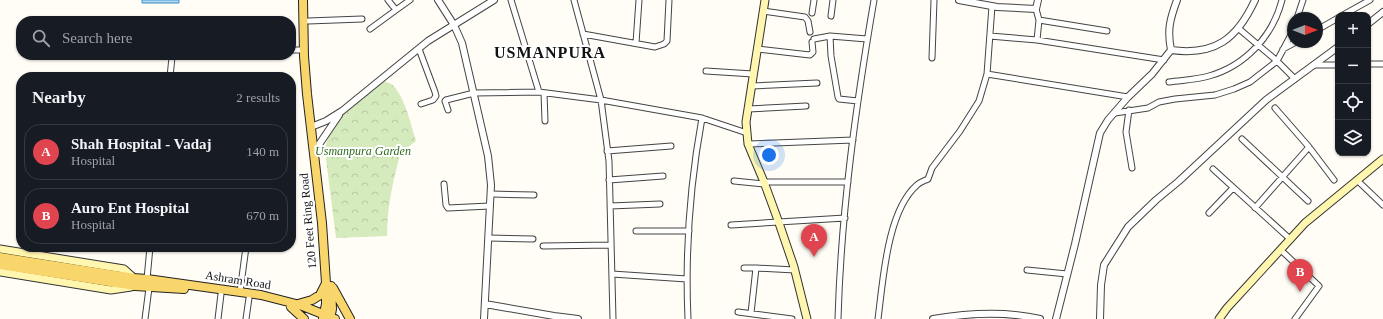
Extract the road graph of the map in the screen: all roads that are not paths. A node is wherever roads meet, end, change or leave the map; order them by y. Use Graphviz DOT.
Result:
graph roads {
  1 [pos="303,0"];
  2 [pos="307,0"];
  3 [pos="388,0"];
  4 [pos="410,0"];
  5 [pos="438,0"];
  6 [pos="494,0"];
  7 [pos="511,0"];
  8 [pos="574,0"];
  9 [pos="639,0"];
  10 [pos="669,0"];
  11 [pos="765,0"];
  12 [pos="814,0"];
  13 [pos="833,0"];
  14 [pos="874,0"];
  15 [pos="934,0"];
  16 [pos="960,0"];
  17 [pos="1038,0"];
  18 [pos="1177,0"];
  19 [pos="1255,0"];
  20 [pos="1282,0"];
  21 [pos="1303,0"];
  22 [pos="1370,0"];
  23 [pos="992,6"];
  24 [pos="1036,9"];
  25 [pos="396,10"];
  26 [pos="763,11"];
  27 [pos="1299,12"];
  28 [pos="1348,12"];
  29 [pos="1383,12"];
  30 [pos="812,13"];
  31 [pos="831,16"];
  32 [pos="362,19"];
  33 [pos="1039,20"];
  34 [pos="1335,20"];
  35 [pos="308,21"];
  36 [pos="1371,22"];
  37 [pos="454,25"];
  38 [pos="1323,27"];
  39 [pos="1238,28"];
  40 [pos="370,29"];
  41 [pos="1107,31"];
  42 [pos="810,32"];
  43 [pos="583,34"];
  44 [pos="830,36"];
  45 [pos="990,36"];
  46 [pos="867,39"];
  47 [pos="1037,40"];
  48 [pos="1287,42"];
  49 [pos="636,43"];
  50 [pos="1258,46"];
  51 [pos="419,48"];
  52 [pos="757,48"];
  53 [pos="1287,48"];
  54 [pos="1337,48"];
  55 [pos="296,50"];
  56 [pos="304,50"];
  57 [pos="1171,50"];
  58 [pos="1283,50"];
  59 [pos="932,58"];
  60 [pos="172,60"];
  61 [pos="1164,60"];
  62 [pos="1278,61"];
  63 [pos="1371,64"];
  64 [pos="1383,64"];
  65 [pos="1313,65"];
  66 [pos="1335,65"];
  67 [pos="706,71"];
  68 [pos="170,72"];
  69 [pos="753,74"];
  70 [pos="987,74"];
  71 [pos="1295,79"];
  72 [pos="1170,82"];
  73 [pos="817,83"];
  74 [pos="751,86"];
  75 [pos="474,92"];
  76 [pos="541,92"];
  77 [pos="1128,97"];
  78 [pos="602,100"];
  79 [pos="858,101"];
  80 [pos="421,104"];
  81 [pos="806,106"];
  82 [pos="1275,108"];
  83 [pos="748,109"];
  84 [pos="448,110"];
  85 [pos="1130,110"];
  86 [pos="342,111"];
  87 [pos="1115,113"];
  88 [pos="702,118"];
  89 [pos="544,121"];
  90 [pos="314,127"];
  91 [pos="747,133"];
  92 [pos="1242,139"];
  93 [pos="853,140"];
  94 [pos="748,144"];
  95 [pos="316,146"];
  96 [pos="672,146"];
  97 [pos="1309,147"];
  98 [pos="607,151"];
  99 [pos="1383,159"];
  100 [pos="1383,165"];
  101 [pos="1132,168"];
  102 [pos="1213,169"];
  103 [pos="663,176"];
  104 [pos="1283,177"];
  105 [pos="609,180"];
  106 [pos="1334,180"];
  107 [pos="734,181"];
  108 [pos="848,182"];
  109 [pos="765,183"];
  110 [pos="1360,183"];
  111 [pos="444,184"];
  112 [pos="1233,188"];
  113 [pos="491,194"];
  114 [pos="534,194"];
  115 [pos="1308,201"];
  116 [pos="660,204"];
  117 [pos="1383,205"];
  118 [pos="490,206"];
  119 [pos="610,206"];
  120 [pos="1255,208"];
  121 [pos="1209,213"];
  122 [pos="845,218"];
  123 [pos="779,222"];
  124 [pos="731,225"];
  125 [pos="689,231"];
  126 [pos="636,232"];
  127 [pos="489,238"];
  128 [pos="534,239"];
  129 [pos="1290,239"];
  130 [pos="611,245"];
  131 [pos="543,246"];
  132 [pos="0,249"];
  133 [pos="16,252"];
  134 [pos="19,252"];
  135 [pos="150,252"];
  136 [pos="245,252"];
  137 [pos="1284,252"];
  138 [pos="0,257"];
  139 [pos="744,268"];
  140 [pos="756,268"];
  141 [pos="795,270"];
  142 [pos="1027,270"];
  143 [pos="0,271"];
  144 [pos="612,274"];
  145 [pos="1067,274"];
  146 [pos="116,279"];
  147 [pos="147,279"];
  148 [pos="687,279"];
  149 [pos="135,282"];
  150 [pos="328,283"];
  151 [pos="149,288"];
  152 [pos="240,292"];
  153 [pos="221,294"];
  154 [pos="249,298"];
  155 [pos="485,304"];
  156 [pos="295,306"];
  157 [pos="738,312"];
  158 [pos="751,313"];
  159 [pos="327,318"];
  160 [pos="145,319"];
  161 [pos="218,319"];
  162 [pos="246,319"];
  163 [pos="304,319"];
  164 [pos="350,319"];
  165 [pos="484,319"];
  166 [pos="578,319"];
  167 [pos="613,319"];
  168 [pos="688,319"];
  169 [pos="792,319"];
  170 [pos="807,319"];
  171 [pos="838,319"];
  172 [pos="878,319"];
  173 [pos="933,319"];
  174 [pos="1040,319"];
  175 [pos="1056,319"];
  176 [pos="1100,319"];
  177 [pos="1219,319"];
  178 [pos="1224,319"];
  179 [pos="1295,319"];
  1 -- 56 [label="main road, 120 Feet Ring Road"];
  2 -- 35 [label="main road, 120 Feet Ring Road"];
  3 -- 25 [label="street"];
  4 -- 25 [label="street"];
  5 -- 37 [label="street"];
  6 -- 37 [label="street"];
  7 -- 76 [label="street"];
  8 -- 43 [label="street"];
  9 -- 49 [label="street"];
  10 -- 49 [label="street"];
  11 -- 26 [label="main road"];
  12 -- 30 [label="street"];
  13 -- 31 [label="street"];
  14 -- 46 [label="street"];
  15 -- 59 [label="street"];
  16 -- 23 [label="street"];
  17 -- 24 [label="street"];
  18 -- 57 [label="street"];
  19 -- 39 [label="street"];
  20 -- 50 [label="street"];
  21 -- 27 [label="street"];
  22 -- 28 [label="street"];
  23 -- 24 [label="street"];
  23 -- 45 [label="street"];
  24 -- 33 [label="street"];
  25 -- 40 [label="street"];
  26 -- 42 [label="street"];
  26 -- 52 [label="main road"];
  29 -- 36 [label="street"];
  32 -- 35 [label="street"];
  33 -- 41 [label="street"];
  33 -- 47 [label="street"];
  34 -- 38 [label="street"];
  35 -- 90 [label="main road, 120 Feet Ring Road"];
  37 -- 51 [label="street"];
  37 -- 75 [label="street"];
  39 -- 50 [label="street"];
  39 -- 57 [label="street"];
  43 -- 49 [label="street"];
  43 -- 78 [label="street"];
  44 -- 46 [label="street"];
  44 -- 52 [label="street"];
  44 -- 79 [label="street"];
  45 -- 47 [label="street"];
  45 -- 70 [label="street"];
  46 -- 79 [label="street"];
  47 -- 61 [label="street"];
  48 -- 58 [label="street"];
  50 -- 62 [label="street"];
  50 -- 72 [label="street"];
  51 -- 80 [label="street"];
  51 -- 86 [label="street"];
  52 -- 69 [label="main road"];
  53 -- 58 [label="street"];
  54 -- 65 [label="street"];
  55 -- 56 [label="street"];
  56 -- 90 [label="main road, 120 Feet Ring Road"];
  57 -- 61 [label="street"];
  58 -- 62 [label="street"];
  60 -- 68 [label="street"];
  61 -- 77 [label="street"];
  62 -- 71 [label="street"];
  62 -- 85 [label="street"];
  63 -- 64 [label="street"];
  65 -- 66 [label="street"];
  65 -- 71 [label="street"];
  67 -- 69 [label="street"];
  69 -- 74 [label="main road"];
  70 -- 77 [label="street"];
  70 -- 172 [label="street"];
  71 -- 176 [label="street"];
  73 -- 74 [label="street"];
  74 -- 83 [label="main road"];
  75 -- 76 [label="street"];
  75 -- 84 [label="street"];
  75 -- 113 [label="street"];
  76 -- 78 [label="street"];
  76 -- 89 [label="street"];
  77 -- 87 [label="street"];
  78 -- 88 [label="street"];
  78 -- 98 [label="street"];
  79 -- 93 [label="street"];
  81 -- 83 [label="street"];
  82 -- 97 [label="street"];
  83 -- 91 [label="main road"];
  85 -- 87 [label="street"];
  85 -- 101 [label="street"];
  86 -- 90 [label="street"];
  86 -- 95 [label="street"];
  87 -- 145 [label="street"];
  88 -- 91 [label="street"];
  88 -- 125 [label="street"];
  90 -- 95 [label="main road, 120 Feet Ring Road"];
  91 -- 94 [label="main road"];
  92 -- 104 [label="street"];
  93 -- 94 [label="street"];
  93 -- 108 [label="street"];
  94 -- 109 [label="main road"];
  95 -- 150 [label="main road, 120 Feet Ring Road"];
  96 -- 98 [label="street"];
  97 -- 104 [label="street"];
  97 -- 106 [label="street"];
  98 -- 105 [label="street"];
  99 -- 129 [label="main road"];
  100 -- 110 [label="main road"];
  102 -- 112 [label="street"];
  103 -- 105 [label="street"];
  104 -- 115 [label="street"];
  104 -- 120 [label="street"];
  105 -- 119 [label="street"];
  107 -- 109 [label="street"];
  108 -- 109 [label="street"];
  108 -- 122 [label="street"];
  109 -- 123 [label="main road"];
  110 -- 117 [label="street"];
  110 -- 137 [label="main road"];
  111 -- 118 [label="street"];
  112 -- 120 [label="street"];
  112 -- 121 [label="street"];
  113 -- 114 [label="street"];
  113 -- 118 [label="street"];
  116 -- 119 [label="street"];
  118 -- 127 [label="street"];
  119 -- 130 [label="street"];
  120 -- 129 [label="street"];
  122 -- 123 [label="street"];
  122 -- 171 [label="street"];
  123 -- 124 [label="street"];
  123 -- 141 [label="main road"];
  125 -- 126 [label="street"];
  125 -- 148 [label="street"];
  127 -- 128 [label="street"];
  127 -- 155 [label="street"];
  129 -- 177 [label="main road"];
  130 -- 131 [label="street"];
  130 -- 144 [label="street"];
  132 -- 133 [label="main road"];
  134 -- 149 [label="main road"];
  135 -- 147 [label="street"];
  136 -- 152 [label="street"];
  137 -- 178 [label="main road"];
  137 -- 179 [label="street"];
  138 -- 146 [label="main road"];
  139 -- 140 [label="street"];
  140 -- 141 [label="street"];
  140 -- 158 [label="street"];
  141 -- 170 [label="main road"];
  142 -- 145 [label="street"];
  143 -- 146 [label="main road"];
  143 -- 149 [label="main road"];
  144 -- 148 [label="street"];
  144 -- 167 [label="street"];
  145 -- 175 [label="street"];
  146 -- 149 [label="main road"];
  147 -- 149 [label="main road, Ashram Road"];
  147 -- 152 [label="main road, Ashram Road"];
  148 -- 168 [label="street"];
  149 -- 151 [label="main road, Ashram Road"];
  150 -- 156 [label="main road"];
  150 -- 159 [label="main road, 120 Feet Ring Road"];
  150 -- 164 [label="main road"];
  151 -- 153 [label="main road, Ashram Road"];
  151 -- 160 [label="street"];
  152 -- 156 [label="main road, Ashram Road"];
  153 -- 154 [label="main road, Ashram Road"];
  153 -- 161 [label="street"];
  154 -- 156 [label="main road, Ashram Road"];
  154 -- 162 [label="street"];
  155 -- 165 [label="street"];
  155 -- 166 [label="street"];
  156 -- 159 [label="main road, Ashram Road"];
  156 -- 163 [label="main road"];
  157 -- 158 [label="street"];
  158 -- 169 [label="street"];
  173 -- 174 [label="street"];
}
